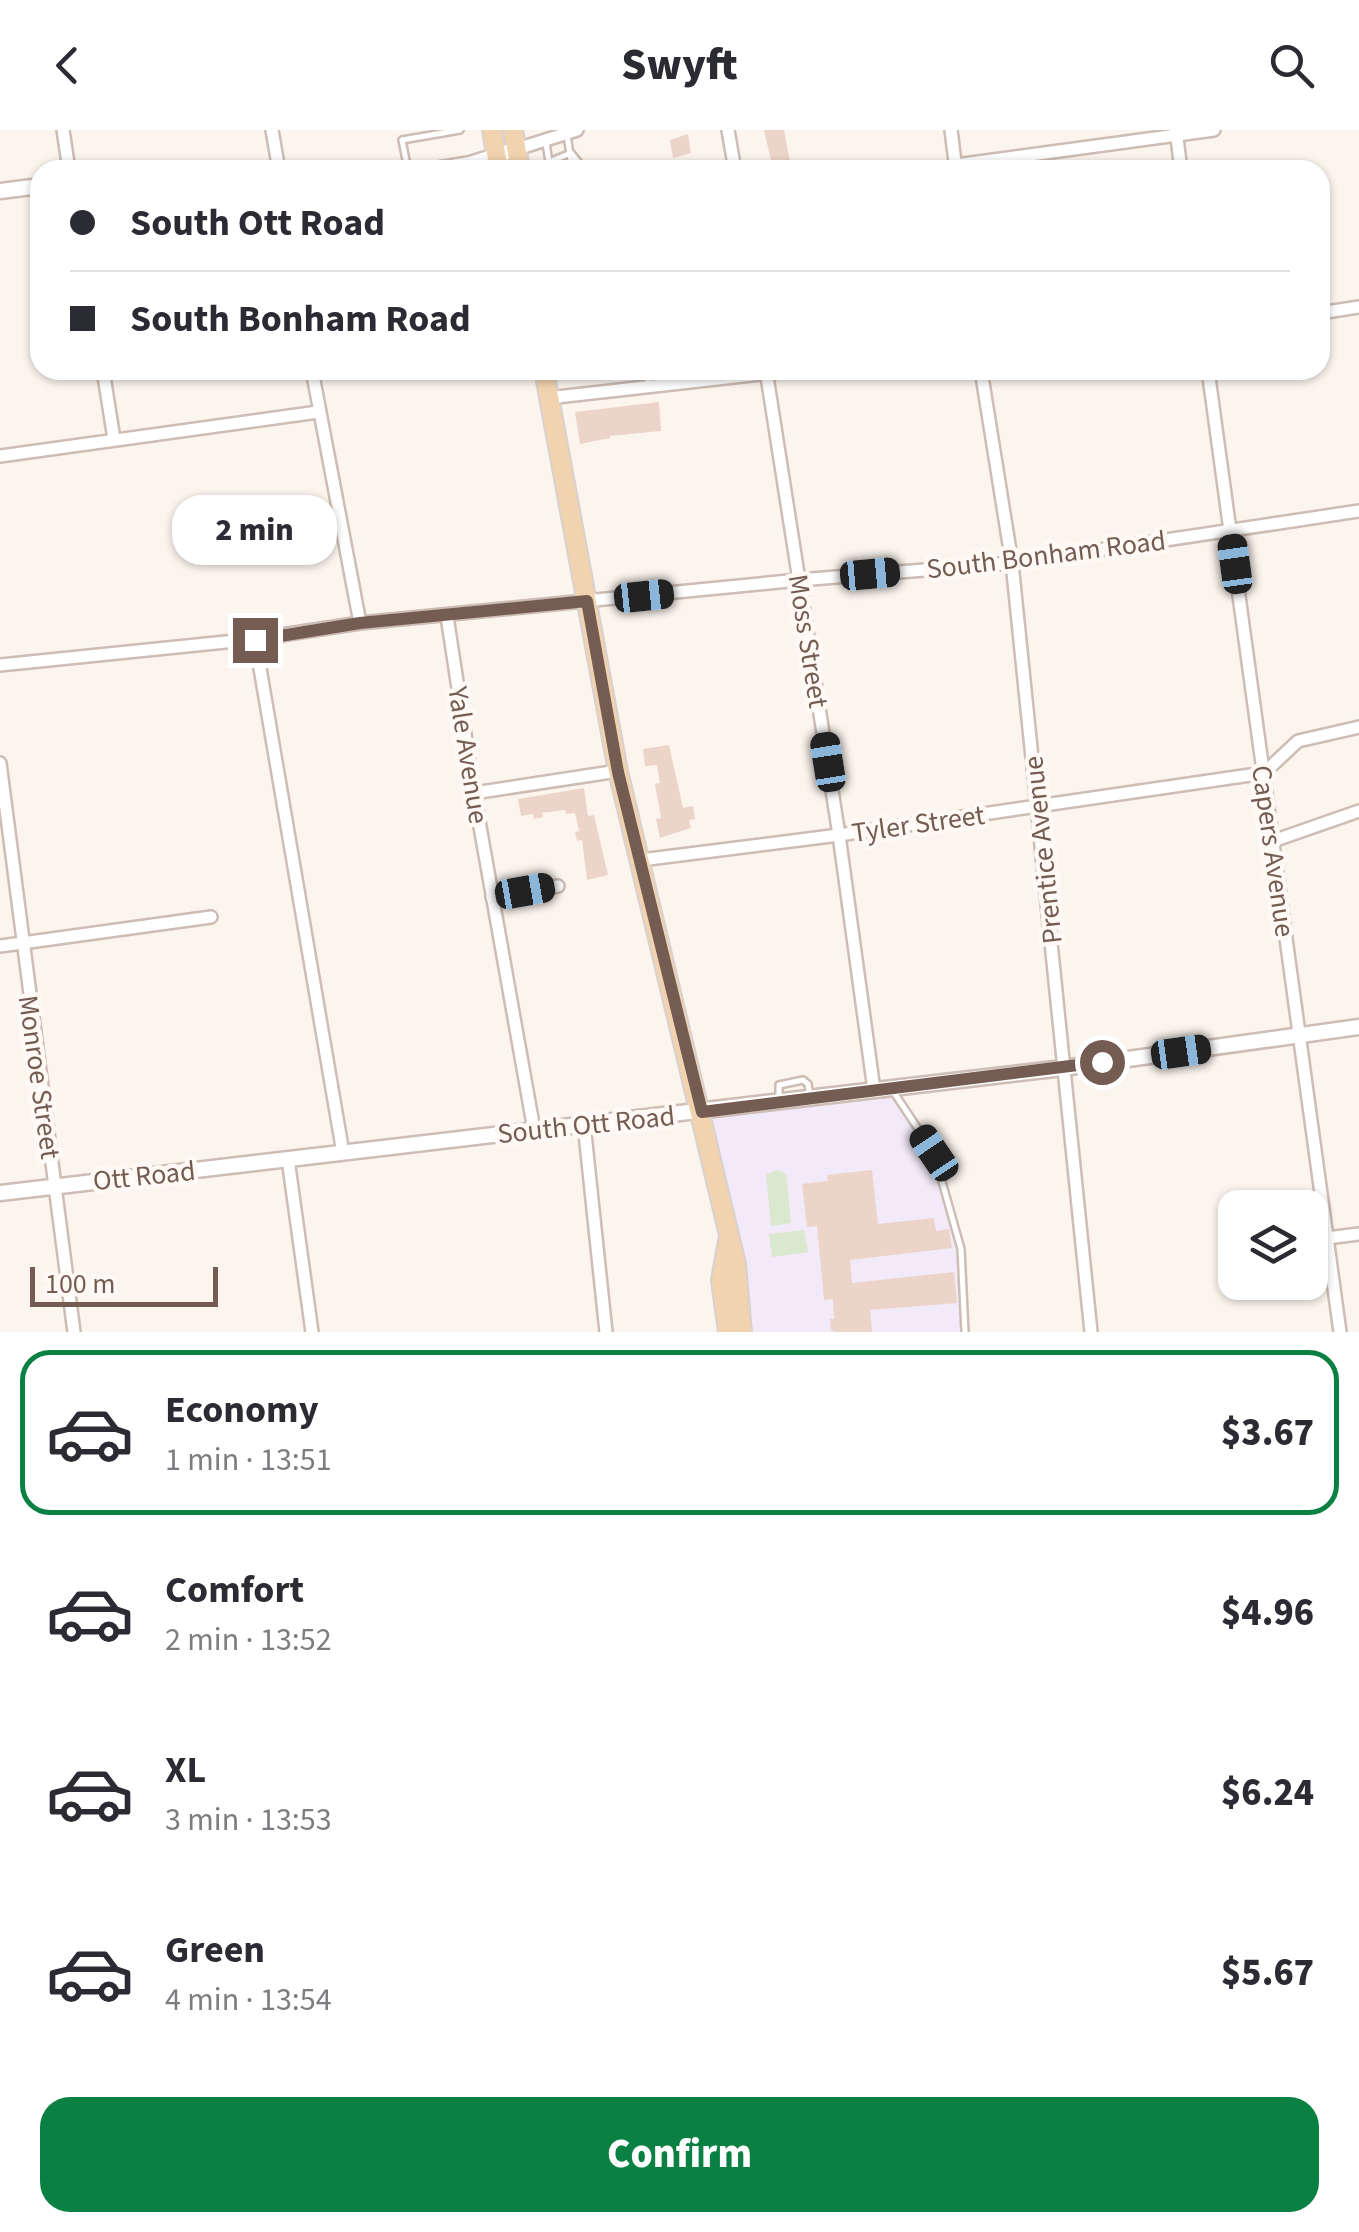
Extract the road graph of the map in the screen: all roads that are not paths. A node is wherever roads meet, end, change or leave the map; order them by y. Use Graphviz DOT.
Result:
graph roads {
  1 [pos="63,130"];
  2 [pos="272,130"];
  3 [pos="460,130"];
  4 [pos="492,130"];
  5 [pos="728,130"];
  6 [pos="950,130"];
  7 [pos="1214,130"];
  8 [pos="572,132"];
  9 [pos="1176,133"];
  10 [pos="515,140"];
  11 [pos="545,140"];
  12 [pos="571,153"];
  13 [pos="68,160"];
  14 [pos="277,160"];
  15 [pos="406,160"];
  16 [pos="497,160"];
  17 [pos="549,160"];
  18 [pos="554,160"];
  19 [pos="562,160"];
  20 [pos="572,160"];
  21 [pos="577,160"];
  22 [pos="732,160"];
  23 [pos="955,160"];
  24 [pos="1006,160"];
  25 [pos="1180,160"];
  26 [pos="30,188"];
  27 [pos="0,192"];
  28 [pos="1359,307"];
  29 [pos="1330,311"];
  30 [pos="105,380"];
  31 [pos="313,380"];
  32 [pos="545,380"];
  33 [pos="649,380"];
  34 [pos="696,380"];
  35 [pos="767,380"];
  36 [pos="983,380"];
  37 [pos="1209,380"];
  38 [pos="650,386"];
  39 [pos="548,398"];
  40 [pos="318,412"];
  41 [pos="114,439"];
  42 [pos="0,456"];
  43 [pos="1359,511"];
  44 [pos="1230,530"];
  45 [pos="1012,563"];
  46 [pos="799,580"];
  47 [pos="587,601"];
  48 [pos="447,616"];
  49 [pos="360,623"];
  50 [pos="255,640"];
  51 [pos="0,666"];
  52 [pos="1359,727"];
  53 [pos="0,763"];
  54 [pos="618,772"];
  55 [pos="1264,773"];
  56 [pos="474,793"];
  57 [pos="1038,806"];
  58 [pos="1359,811"];
  59 [pos="839,835"];
  60 [pos="1273,841"];
  61 [pos="641,860"];
  62 [pos="558,886"];
  63 [pos="492,896"];
  64 [pos="211,917"];
  65 [pos="22,944"];
  66 [pos="0,946"];
  67 [pos="1359,1027"];
  68 [pos="1299,1035"];
  69 [pos="1063,1068"];
  70 [pos="882,1089"];
  71 [pos="702,1112"];
  72 [pos="584,1124"];
  73 [pos="534,1130"];
  74 [pos="343,1153"];
  75 [pos="288,1159"];
  76 [pos="56,1188"];
  77 [pos="1320,1190"];
  78 [pos="0,1192"];
  79 [pos="1359,1234"];
  80 [pos="729,1235"];
  81 [pos="1328,1238"];
  82 [pos="1328,1245"];
  83 [pos="74,1332"];
  84 [pos="312,1332"];
  85 [pos="606,1332"];
  86 [pos="728,1332"];
  87 [pos="742,1332"];
  88 [pos="965,1332"];
  89 [pos="1091,1332"];
  90 [pos="1340,1332"];
  1 -- 13 [label="street"];
  2 -- 14 [label="street"];
  3 -- 15 [label="lane"];
  4 -- 16 [label="main road"];
  5 -- 22 [label="street"];
  6 -- 23 [label="street"];
  7 -- 9 [label="street"];
  8 -- 11 [label="street"];
  8 -- 12 [label="lane"];
  9 -- 24 [label="street"];
  9 -- 25 [label="street"];
  10 -- 11 [label="street"];
  11 -- 17 [label="lane"];
  12 -- 18 [label="lane"];
  12 -- 19 [label="lane"];
  12 -- 20 [label="lane"];
  12 -- 21 [label="lane"];
  26 -- 27 [label="street"];
  28 -- 29 [label="street"];
  30 -- 41 [label="street"];
  31 -- 40 [label="street"];
  32 -- 39 [label="main road"];
  33 -- 38 [label="lane"];
  34 -- 38 [label="street"];
  35 -- 46 [label="street, Moss Street"];
  36 -- 45 [label="street, Prentice Avenue"];
  37 -- 44 [label="street, Capers Avenue"];
  38 -- 39 [label="street"];
  39 -- 47 [label="main road"];
  40 -- 41 [label="street"];
  40 -- 49 [label="street"];
  41 -- 42 [label="street"];
  43 -- 44 [label="street, South Bonham Road"];
  44 -- 45 [label="street, South Bonham Road"];
  44 -- 55 [label="street, Capers Avenue"];
  45 -- 46 [label="street, South Bonham Road"];
  45 -- 57 [label="street, Prentice Avenue"];
  46 -- 47 [label="street, South Bonham Road"];
  46 -- 59 [label="street, Moss Street"];
  47 -- 48 [label="street, South Bonham Road"];
  47 -- 54 [label="main road"];
  48 -- 49 [label="street, South Bonham Road"];
  48 -- 56 [label="street, Yale Avenue"];
  49 -- 50 [label="street, South Bonham Road"];
  50 -- 51 [label="street, South Bonham Road"];
  50 -- 74 [label="street"];
  52 -- 55 [label="street"];
  53 -- 65 [label="street, Monroe Street"];
  54 -- 56 [label="street"];
  54 -- 61 [label="main road"];
  55 -- 57 [label="street, Tyler Street"];
  55 -- 60 [label="street, Capers Avenue"];
  56 -- 63 [label="street, Yale Avenue"];
  57 -- 59 [label="street, Tyler Street"];
  57 -- 69 [label="street, Prentice Avenue"];
  58 -- 60 [label="street"];
  59 -- 61 [label="street, Tyler Street"];
  59 -- 70 [label="street, Moss Street"];
  60 -- 68 [label="street, Capers Avenue"];
  61 -- 71 [label="main road"];
  62 -- 63 [label="street"];
  63 -- 73 [label="street, Yale Avenue"];
  64 -- 65 [label="street"];
  65 -- 66 [label="street"];
  65 -- 76 [label="street, Monroe Street"];
  67 -- 68 [label="street, South Ott Road"];
  68 -- 69 [label="street, South Ott Road"];
  68 -- 77 [label="street, Capers Avenue"];
  69 -- 70 [label="street, South Ott Road"];
  69 -- 89 [label="street, Prentice Avenue"];
  70 -- 71 [label="street, South Ott Road"];
  70 -- 88 [label="lane"];
  71 -- 72 [label="street, South Ott Road"];
  71 -- 80 [label="main road"];
  72 -- 73 [label="street, South Ott Road"];
  72 -- 85 [label="street"];
  73 -- 74 [label="street, South Ott Road"];
  74 -- 75 [label="street, South Ott Road"];
  75 -- 76 [label="street, Ott Road"];
  75 -- 84 [label="street"];
  76 -- 78 [label="street, Ott Road"];
  76 -- 83 [label="street, Monroe Street"];
  79 -- 81 [label="street"];
  80 -- 86 [label="main road"];
  80 -- 87 [label="main road"];
  82 -- 90 [label="street, Capers Avenue"];
}
